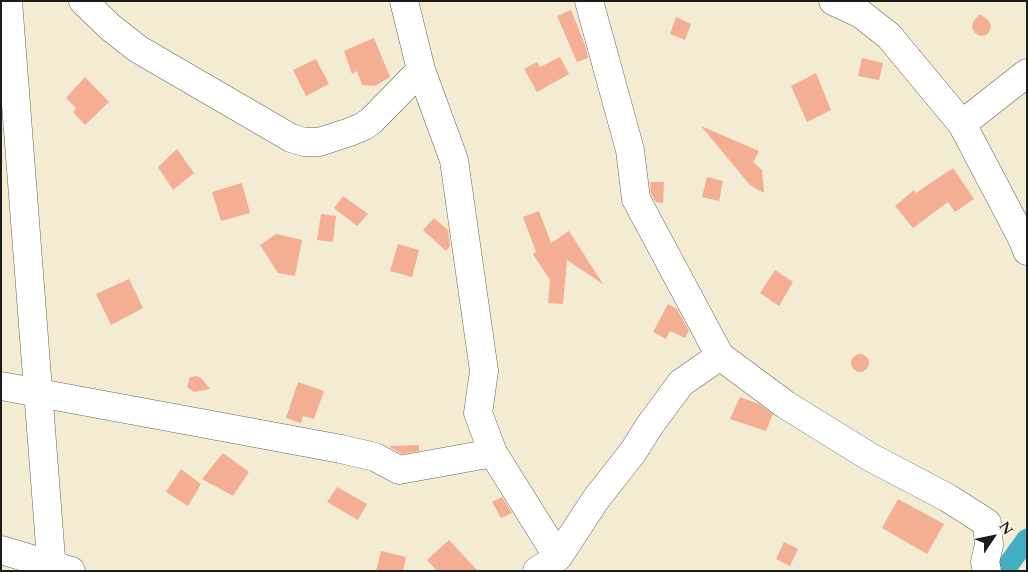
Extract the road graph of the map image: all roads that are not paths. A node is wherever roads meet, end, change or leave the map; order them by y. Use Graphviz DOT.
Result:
graph roads {
  1 [pos="8,1"];
  2 [pos="84,1"];
  3 [pos="404,1"];
  4 [pos="590,1"];
  5 [pos="833,1"];
  6 [pos="421,70"];
  7 [pos="1027,73"];
  8 [pos="962,124"];
  9 [pos="1027,251"];
  10 [pos="720,356"];
  11 [pos="1,386"];
  12 [pos="39,393"];
  13 [pos="492,453"];
  14 [pos="1,550"];
  15 [pos="547,564"];
  16 [pos="58,569"];
  17 [pos="987,571"];
  1 -- 12 [label="street"];
  2 -- 6 [label="street"];
  3 -- 6 [label="street"];
  4 -- 10 [label="street"];
  5 -- 8 [label="street"];
  6 -- 13 [label="street"];
  7 -- 8 [label="street"];
  8 -- 9 [label="street"];
  10 -- 15 [label="street"];
  10 -- 17 [label="street"];
  11 -- 12 [label="street"];
  12 -- 13 [label="street"];
  12 -- 16 [label="street"];
  13 -- 15 [label="street"];
  14 -- 16 [label="street"];
}
